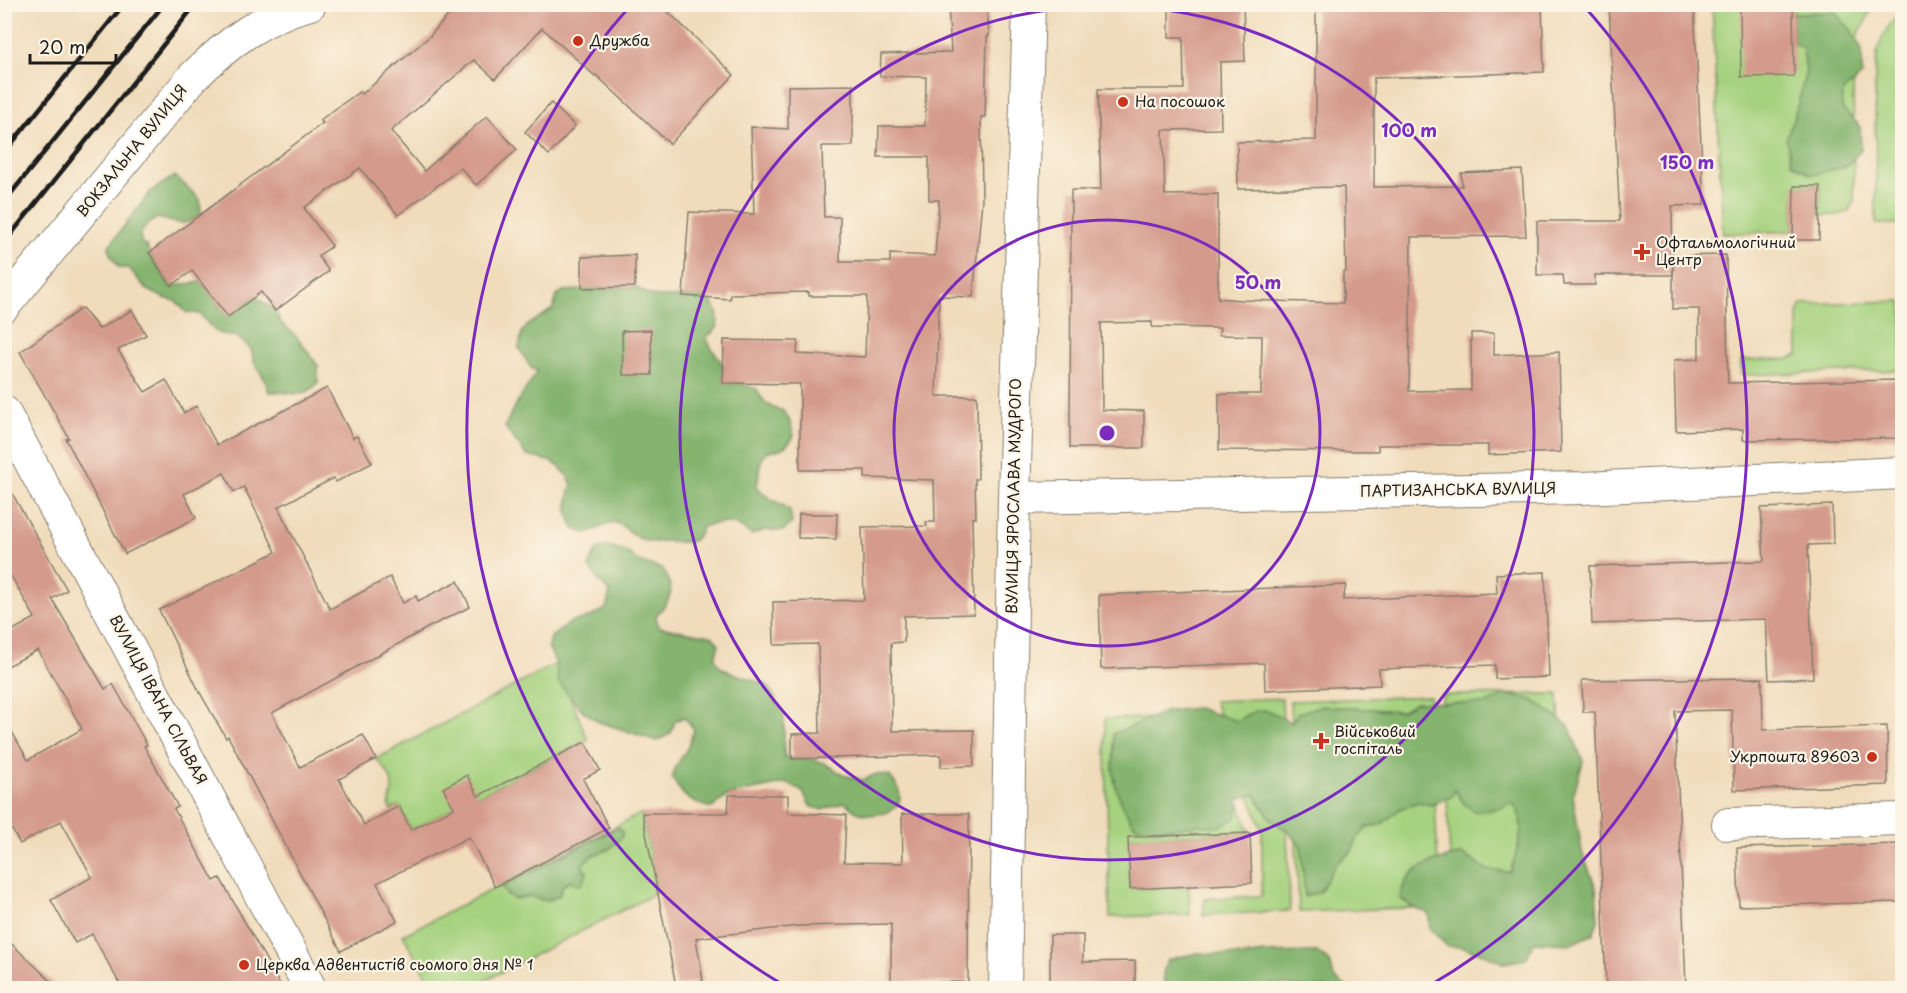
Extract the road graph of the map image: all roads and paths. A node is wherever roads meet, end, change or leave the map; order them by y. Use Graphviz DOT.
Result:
graph roads {
  1 [pos="310,4"];
  2 [pos="1029,4"];
  3 [pos="4,306"];
  4 [pos="4,412"];
  5 [pos="1902,473"];
  6 [pos="1014,498"];
  7 [pos="1902,819"];
  8 [pos="1728,824"];
  9 [pos="310,988"];
  10 [pos="1005,988"];
  1 -- 3 [label="street, ВОКЗАЛЬНА ВУЛИЦЯ"];
  2 -- 6 [label="street, ВУЛИЦЯ ЯРОСЛАВА МУДРОГО"];
  4 -- 9 [label="street, ВУЛИЦЯ ІВАНА СІЛЬВАЯ"];
  5 -- 6 [label="street, ПАРТИЗАНСЬКА ВУЛИЦЯ"];
  6 -- 10 [label="street, ВУЛИЦЯ ЯРОСЛАВА МУДРОГО"];
  7 -- 8 [label="street"];
}
